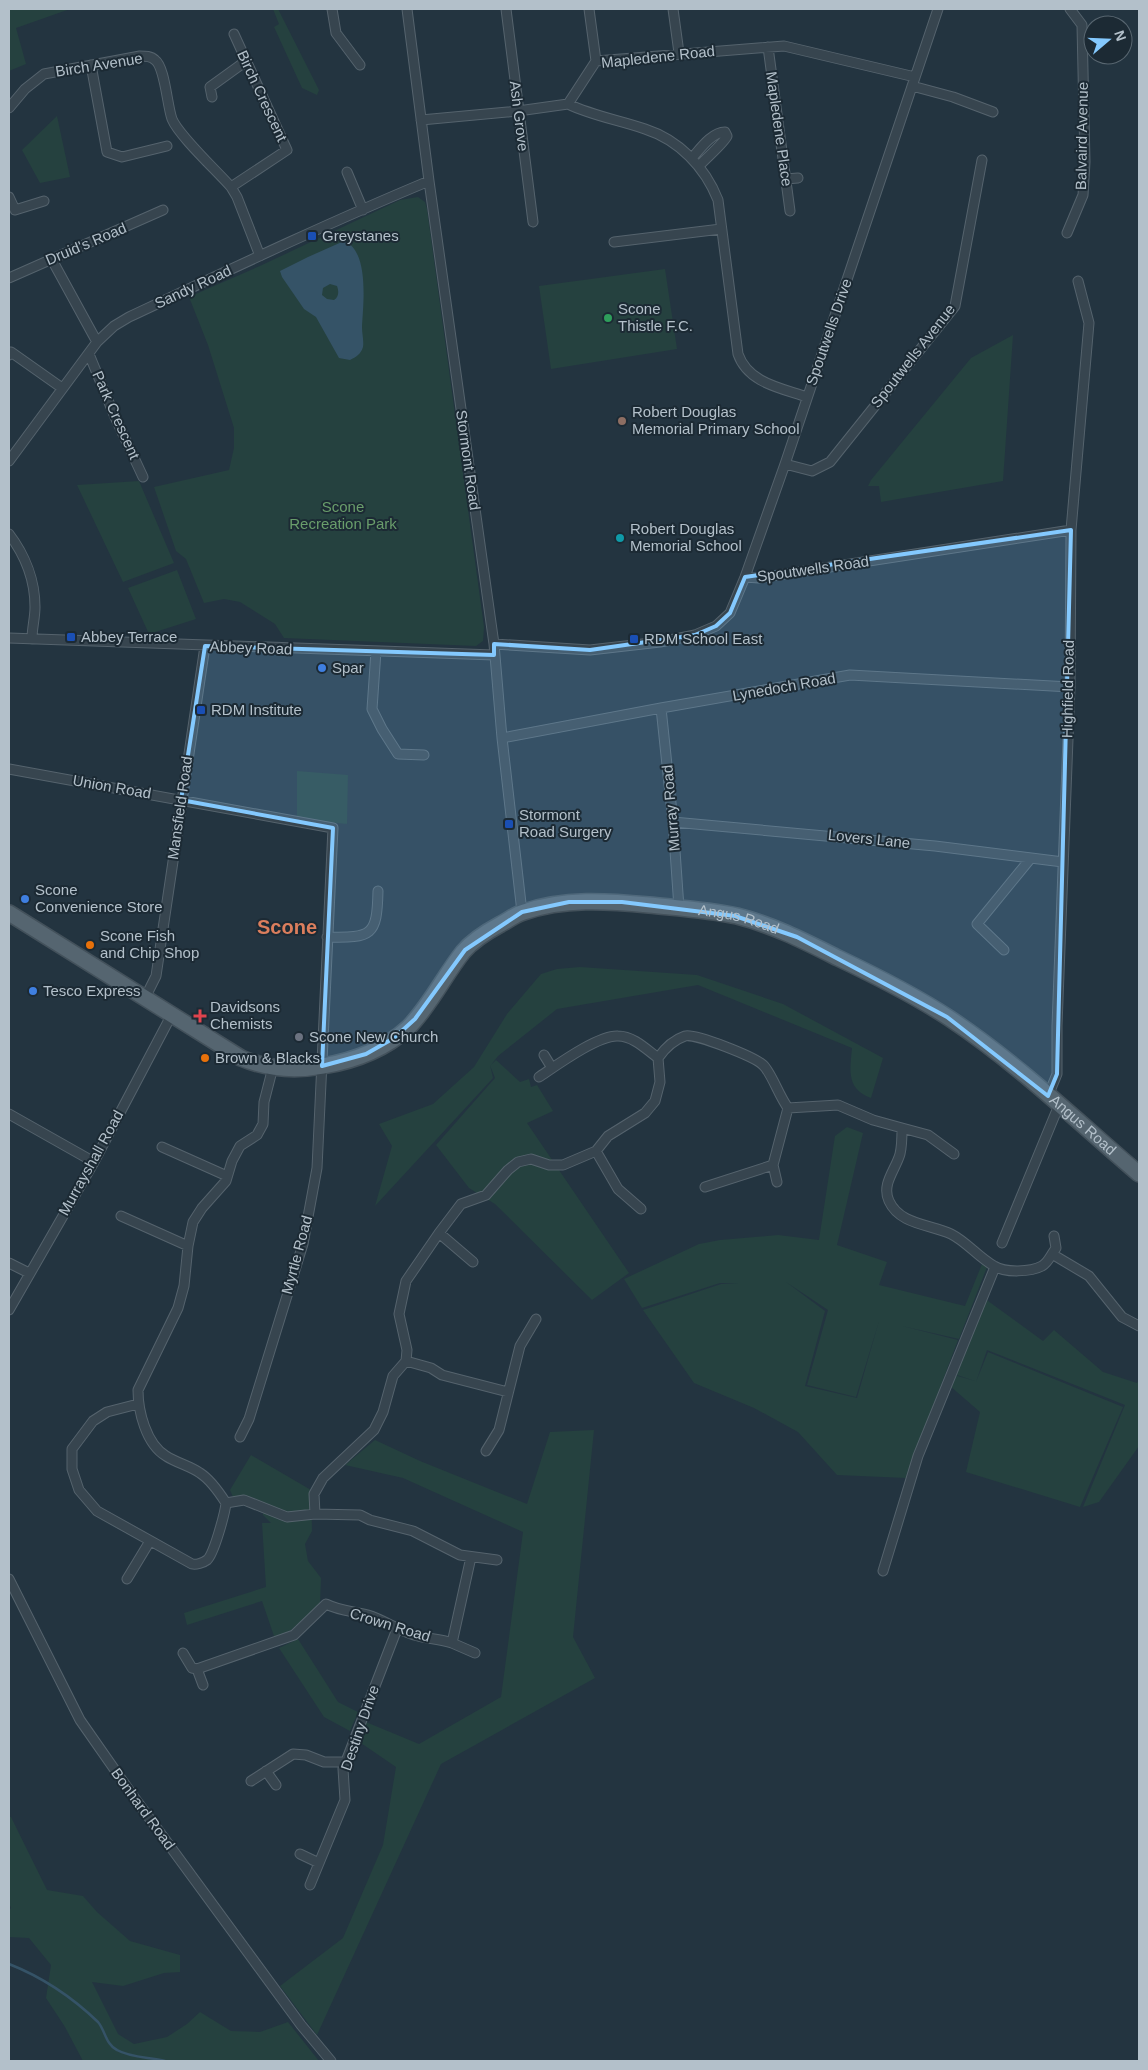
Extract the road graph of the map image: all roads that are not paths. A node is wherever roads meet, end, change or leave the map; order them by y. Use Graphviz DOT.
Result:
graph roads {
  1 [pos="332,9"];
  2 [pos="407,9"];
  3 [pos="506,9"];
  4 [pos="589,9"];
  5 [pos="673,9"];
  6 [pos="938,9"];
  7 [pos="1070,9"];
  8 [pos="234,34"];
  9 [pos="768,47"];
  10 [pos="679,53"];
  11 [pos="246,61"];
  12 [pos="596,61"];
  13 [pos="91,65"];
  14 [pos="360,65"];
  15 [pos="913,81"];
  16 [pos="212,97"];
  17 [pos="568,104"];
  18 [pos="9,108"];
  19 [pos="518,111"];
  20 [pos="993,112"];
  21 [pos="421,120"];
  22 [pos="167,146"];
  23 [pos="692,158"];
  24 [pos="982,160"];
  25 [pos="699,166"];
  26 [pos="347,172"];
  27 [pos="798,178"];
  28 [pos="786,179"];
  29 [pos="429,181"];
  30 [pos="231,187"];
  31 [pos="9,197"];
  32 [pos="44,201"];
  33 [pos="163,210"];
  34 [pos="363,210"];
  35 [pos="790,211"];
  36 [pos="533,222"];
  37 [pos="721,228"];
  38 [pos="1067,234"];
  39 [pos="614,242"];
  40 [pos="260,256"];
  41 [pos="51,258"];
  42 [pos="9,278"];
  43 [pos="1078,281"];
  44 [pos="97,342"];
  45 [pos="89,354"];
  46 [pos="9,355"];
  47 [pos="62,388"];
  48 [pos="807,397"];
  49 [pos="9,460"];
  50 [pos="785,464"];
  51 [pos="143,477"];
  52 [pos="1072,530"];
  53 [pos="9,534"];
  54 [pos="745,577"];
  55 [pos="9,638"];
  56 [pos="32,639"];
  57 [pos="494,644"];
  58 [pos="204,646"];
  59 [pos="376,652"];
  60 [pos="494,655"];
  61 [pos="1070,687"];
  62 [pos="660,708"];
  63 [pos="502,738"];
  64 [pos="424,755"];
  65 [pos="9,769"];
  66 [pos="181,800"];
  67 [pos="673,822"];
  68 [pos="333,828"];
  69 [pos="1031,858"];
  70 [pos="1063,862"];
  71 [pos="378,891"];
  72 [pos="678,908"];
  73 [pos="522,912"];
  74 [pos="9,913"];
  75 [pos="327,937"];
  76 [pos="1004,950"];
  77 [pos="145,998"];
  78 [pos="171,1016"];
  79 [pos="544,1055"];
  80 [pos="658,1058"];
  81 [pos="322,1066"];
  82 [pos="273,1067"];
  83 [pos="552,1068"];
  84 [pos="539,1076"];
  85 [pos="1054,1101"];
  86 [pos="788,1108"];
  87 [pos="9,1114"];
  88 [pos="902,1128"];
  89 [pos="162,1147"];
  90 [pos="596,1151"];
  91 [pos="954,1154"];
  92 [pos="94,1162"];
  93 [pos="773,1165"];
  94 [pos="1139,1174"];
  95 [pos="228,1176"];
  96 [pos="777,1182"];
  97 [pos="705,1187"];
  98 [pos="641,1209"];
  99 [pos="121,1216"];
  100 [pos="439,1233"];
  101 [pos="1054,1236"];
  102 [pos="1002,1243"];
  103 [pos="188,1246"];
  104 [pos="1052,1254"];
  105 [pos="473,1262"];
  106 [pos="9,1263"];
  107 [pos="995,1267"];
  108 [pos="29,1273"];
  109 [pos="9,1310"];
  110 [pos="536,1319"];
  111 [pos="1139,1326"];
  112 [pos="406,1362"];
  113 [pos="508,1392"];
  114 [pos="138,1404"];
  115 [pos="240,1437"];
  116 [pos="486,1451"];
  117 [pos="226,1503"];
  118 [pos="315,1514"];
  119 [pos="150,1541"];
  120 [pos="471,1557"];
  121 [pos="497,1560"];
  122 [pos="883,1571"];
  123 [pos="9,1579"];
  124 [pos="127,1579"];
  125 [pos="397,1628"];
  126 [pos="452,1643"];
  127 [pos="183,1653"];
  128 [pos="475,1653"];
  129 [pos="197,1669"];
  130 [pos="203,1685"];
  131 [pos="345,1762"];
  132 [pos="266,1771"];
  133 [pos="251,1781"];
  134 [pos="276,1785"];
  135 [pos="300,1854"];
  136 [pos="319,1863"];
  137 [pos="310,1885"];
  138 [pos="331,2061"];
  1 -- 14 [label="street"];
  2 -- 21 [label="street, Stormont Road"];
  3 -- 19 [label="street, Ash Grove"];
  4 -- 12 [label="street"];
  5 -- 10 [label="street"];
  6 -- 15 [label="street, Spoutwells Drive"];
  7 -- 38 [label="street, Balvaird Avenue"];
  8 -- 11 [label="street, Birch Crescent"];
  9 -- 10 [label="street, Mapledene Road"];
  9 -- 15 [label="street, Mapledene Road"];
  9 -- 28 [label="street, Mapledene Place"];
  10 -- 12 [label="street, Mapledene Road"];
  11 -- 16 [label="street"];
  11 -- 30 [label="street, Birch Crescent"];
  12 -- 17 [label="street, Mapledene Road"];
  13 -- 18 [label="street, Birch Avenue"];
  13 -- 22 [label="street"];
  13 -- 30 [label="street, Birch Avenue"];
  15 -- 20 [label="street"];
  15 -- 48 [label="street, Spoutwells Drive"];
  17 -- 19 [label="street"];
  17 -- 23 [label="street"];
  19 -- 21 [label="street"];
  19 -- 36 [label="street, Ash Grove"];
  21 -- 29 [label="street, Stormont Road"];
  23 -- 25 [label="street"];
  23 -- 25 [label="street"];
  24 -- 50 [label="street, Spoutwells Avenue"];
  25 -- 37 [label="street"];
  26 -- 34 [label="street"];
  27 -- 28 [label="street"];
  28 -- 35 [label="street, Mapledene Place"];
  29 -- 34 [label="street, Sandy Road"];
  29 -- 57 [label="street, Stormont Road"];
  30 -- 40 [label="street, Birch Avenue"];
  31 -- 32 [label="street"];
  33 -- 41 [label="street, Druid's Road"];
  34 -- 40 [label="street, Sandy Road"];
  37 -- 39 [label="street"];
  37 -- 48 [label="street"];
  40 -- 44 [label="street, Sandy Road"];
  41 -- 42 [label="street, Druid's Road"];
  41 -- 44 [label="street"];
  43 -- 52 [label="street, Highfield Road"];
  44 -- 45 [label="street, Sandy Road"];
  45 -- 47 [label="street, Sandy Road"];
  45 -- 51 [label="street, Park Crescent"];
  46 -- 47 [label="street"];
  47 -- 49 [label="street, Sandy Road"];
  48 -- 50 [label="street, Spoutwells Drive"];
  50 -- 54 [label="street, Spoutwells Drive"];
  52 -- 54 [label="street, Spoutwells Road"];
  52 -- 61 [label="street, Highfield Road"];
  53 -- 56 [label="street"];
  54 -- 57 [label="street, Spoutwells Road"];
  55 -- 56 [label="street, Abbey Road"];
  56 -- 58 [label="street, Abbey Road"];
  57 -- 60 [label="street, Stormont Road"];
  58 -- 59 [label="street, Abbey Road"];
  58 -- 66 [label="street, Mansfield Road"];
  59 -- 60 [label="street, Abbey Road"];
  59 -- 64 [label="street"];
  60 -- 63 [label="street, Stormont Road"];
  61 -- 62 [label="street, Lynedoch Road"];
  61 -- 70 [label="street, Highfield Road"];
  62 -- 63 [label="street, Lynedoch Road"];
  62 -- 67 [label="street, Murray Road"];
  63 -- 73 [label="street, Stormont Road"];
  65 -- 66 [label="street, Union Road"];
  66 -- 68 [label="street, Union Road"];
  66 -- 77 [label="street, Mansfield Road"];
  67 -- 69 [label="street, Lovers Lane"];
  67 -- 72 [label="street, Murray Road"];
  68 -- 75 [label="street, Myrtle Road"];
  69 -- 70 [label="street, Lovers Lane"];
  69 -- 76 [label="street"];
  70 -- 85 [label="street, Highfield Road"];
  71 -- 75 [label="street"];
  72 -- 73 [label="main road, Angus Road"];
  72 -- 85 [label="main road, Angus Road"];
  73 -- 81 [label="main road, Angus Road"];
  74 -- 77 [label="main road, Angus Road"];
  75 -- 81 [label="street, Myrtle Road"];
  77 -- 78 [label="main road, Angus Road"];
  78 -- 82 [label="main road, Angus Road"];
  78 -- 92 [label="street, Murrayshall Road"];
  79 -- 83 [label="street"];
  80 -- 83 [label="street"];
  80 -- 86 [label="street"];
  80 -- 90 [label="street"];
  81 -- 82 [label="main road, Angus Road"];
  81 -- 115 [label="street, Myrtle Road"];
  82 -- 95 [label="street"];
  83 -- 84 [label="street"];
  85 -- 94 [label="main road, Angus Road"];
  85 -- 102 [label="street, Highfield Road"];
  86 -- 88 [label="street"];
  86 -- 93 [label="street"];
  87 -- 92 [label="street"];
  88 -- 91 [label="street"];
  88 -- 107 [label="street"];
  89 -- 95 [label="street"];
  90 -- 98 [label="street"];
  90 -- 100 [label="street"];
  92 -- 108 [label="street, Murrayshall Road"];
  93 -- 96 [label="street"];
  93 -- 97 [label="street"];
  95 -- 103 [label="street"];
  99 -- 103 [label="street"];
  100 -- 105 [label="street"];
  100 -- 112 [label="street"];
  101 -- 104 [label="street"];
  103 -- 114 [label="street"];
  104 -- 107 [label="street"];
  104 -- 111 [label="street"];
  106 -- 108 [label="street"];
  107 -- 122 [label="street"];
  108 -- 109 [label="street, Murrayshall Road"];
  110 -- 113 [label="street"];
  112 -- 113 [label="street"];
  112 -- 118 [label="street"];
  113 -- 116 [label="street"];
  114 -- 117 [label="street"];
  114 -- 119 [label="street"];
  117 -- 118 [label="street"];
  117 -- 119 [label="street"];
  118 -- 120 [label="street"];
  119 -- 124 [label="street"];
  120 -- 121 [label="street"];
  120 -- 126 [label="street, Crown Road"];
  123 -- 138 [label="street, Bonhard Road"];
  125 -- 126 [label="street, Crown Road"];
  125 -- 129 [label="street, Crown Road"];
  125 -- 131 [label="street, Destiny Drive"];
  126 -- 128 [label="street, Crown Road"];
  127 -- 129 [label="street"];
  129 -- 130 [label="street"];
  131 -- 132 [label="street"];
  131 -- 136 [label="street, Destiny Drive"];
  132 -- 133 [label="street"];
  132 -- 134 [label="street"];
  135 -- 136 [label="street"];
  136 -- 137 [label="street, Destiny Drive"];
}
